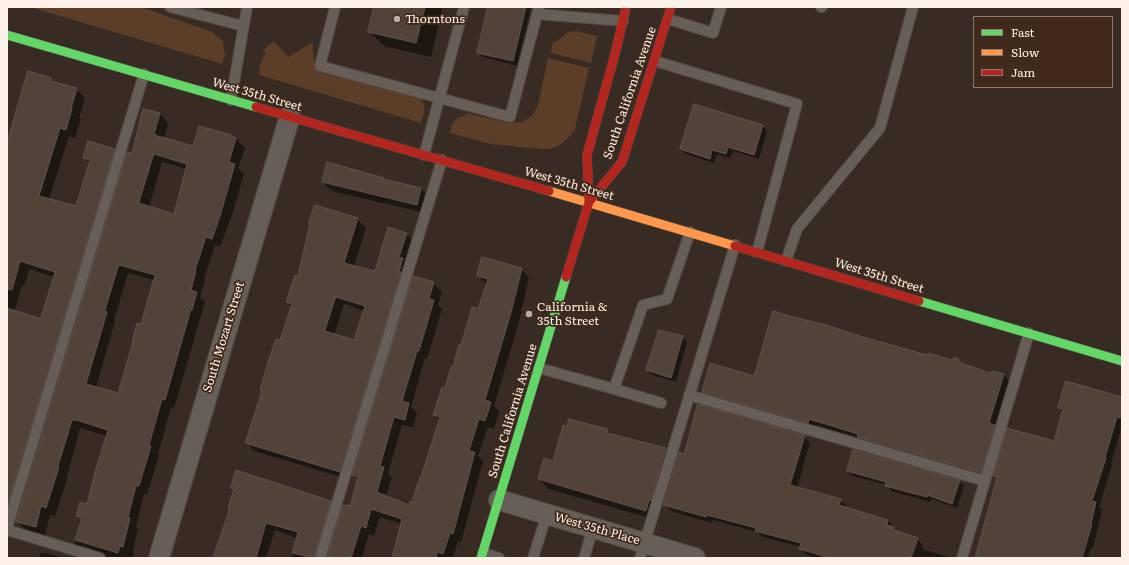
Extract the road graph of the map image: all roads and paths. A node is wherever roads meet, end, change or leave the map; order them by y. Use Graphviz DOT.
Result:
graph roads {
  1 [pos="170,7"];
  2 [pos="247,7"];
  3 [pos="335,7"];
  4 [pos="464,7"];
  5 [pos="626,7"];
  6 [pos="671,7"];
  7 [pos="721,7"];
  8 [pos="913,7"];
  9 [pos="538,10"];
  10 [pos="668,18"];
  11 [pos="623,21"];
  12 [pos="243,26"];
  13 [pos="7,35"];
  14 [pos="655,61"];
  15 [pos="144,74"];
  16 [pos="440,98"];
  17 [pos="231,100"];
  18 [pos="290,116"];
  19 [pos="424,155"];
  20 [pos="442,160"];
  21 [pos="589,202"];
  22 [pos="690,232"];
  23 [pos="735,245"];
  24 [pos="758,252"];
  25 [pos="786,261"];
  26 [pos="1029,333"];
  27 [pos="1122,361"];
  28 [pos="539,368"];
  29 [pos="614,389"];
  30 [pos="689,394"];
  31 [pos="661,403"];
  32 [pos="985,481"];
  33 [pos="499,500"];
  34 [pos="547,514"];
  35 [pos="593,528"];
  36 [pos="7,529"];
  37 [pos="642,551"];
  38 [pos="482,556"];
  39 [pos="100,558"];
  40 [pos="159,558"];
  41 [pos="320,558"];
  42 [pos="499,558"];
  43 [pos="533,558"];
  44 [pos="584,558"];
  45 [pos="695,558"];
  46 [pos="962,558"];
  1 -- 12 [label="lane"];
  2 -- 12 [label="lane"];
  3 -- 16 [label="lane"];
  4 -- 16 [label="lane"];
  5 -- 11 [label="main road, South California Avenue"];
  6 -- 10 [label="main road, South California Avenue"];
  7 -- 10 [label="lane"];
  8 -- 25 [label="lane"];
  9 -- 11 [label="lane"];
  9 -- 16 [label="lane"];
  10 -- 14 [label="main road, South California Avenue"];
  11 -- 21 [label="main road, South California Avenue"];
  12 -- 17 [label="lane"];
  13 -- 15 [label="main road, West 35th Street"];
  14 -- 21 [label="main road, South California Avenue"];
  14 -- 24 [label="lane"];
  15 -- 17 [label="main road, West 35th Street"];
  15 -- 36 [label="lane"];
  16 -- 19 [label="lane"];
  17 -- 18 [label="main road, West 35th Street"];
  18 -- 19 [label="main road, West 35th Street"];
  18 -- 40 [label="street, South Mozart Street"];
  19 -- 20 [label="main road, West 35th Street"];
  20 -- 21 [label="main road, West 35th Street"];
  20 -- 41 [label="lane"];
  21 -- 22 [label="main road, West 35th Street"];
  21 -- 28 [label="main road, South California Avenue"];
  22 -- 23 [label="main road, West 35th Street"];
  22 -- 29 [label="lane"];
  23 -- 24 [label="main road, West 35th Street"];
  23 -- 30 [label="lane"];
  24 -- 25 [label="main road, West 35th Street"];
  25 -- 26 [label="main road, West 35th Street"];
  26 -- 27 [label="main road, West 35th Street"];
  26 -- 32 [label="lane"];
  28 -- 29 [label="lane"];
  28 -- 33 [label="main road, South California Avenue"];
  29 -- 31 [label="lane"];
  30 -- 32 [label="lane"];
  30 -- 37 [label="lane"];
  32 -- 46 [label="lane"];
  33 -- 34 [label="street, West 35th Place"];
  33 -- 38 [label="main road, South California Avenue"];
  34 -- 35 [label="street, West 35th Place"];
  34 -- 43 [label="lane"];
  35 -- 37 [label="street, West 35th Place"];
  35 -- 44 [label="lane"];
  36 -- 39 [label="lane"];
  37 -- 45 [label="street, West 35th Place"];
  38 -- 42 [label="lane"];
}
